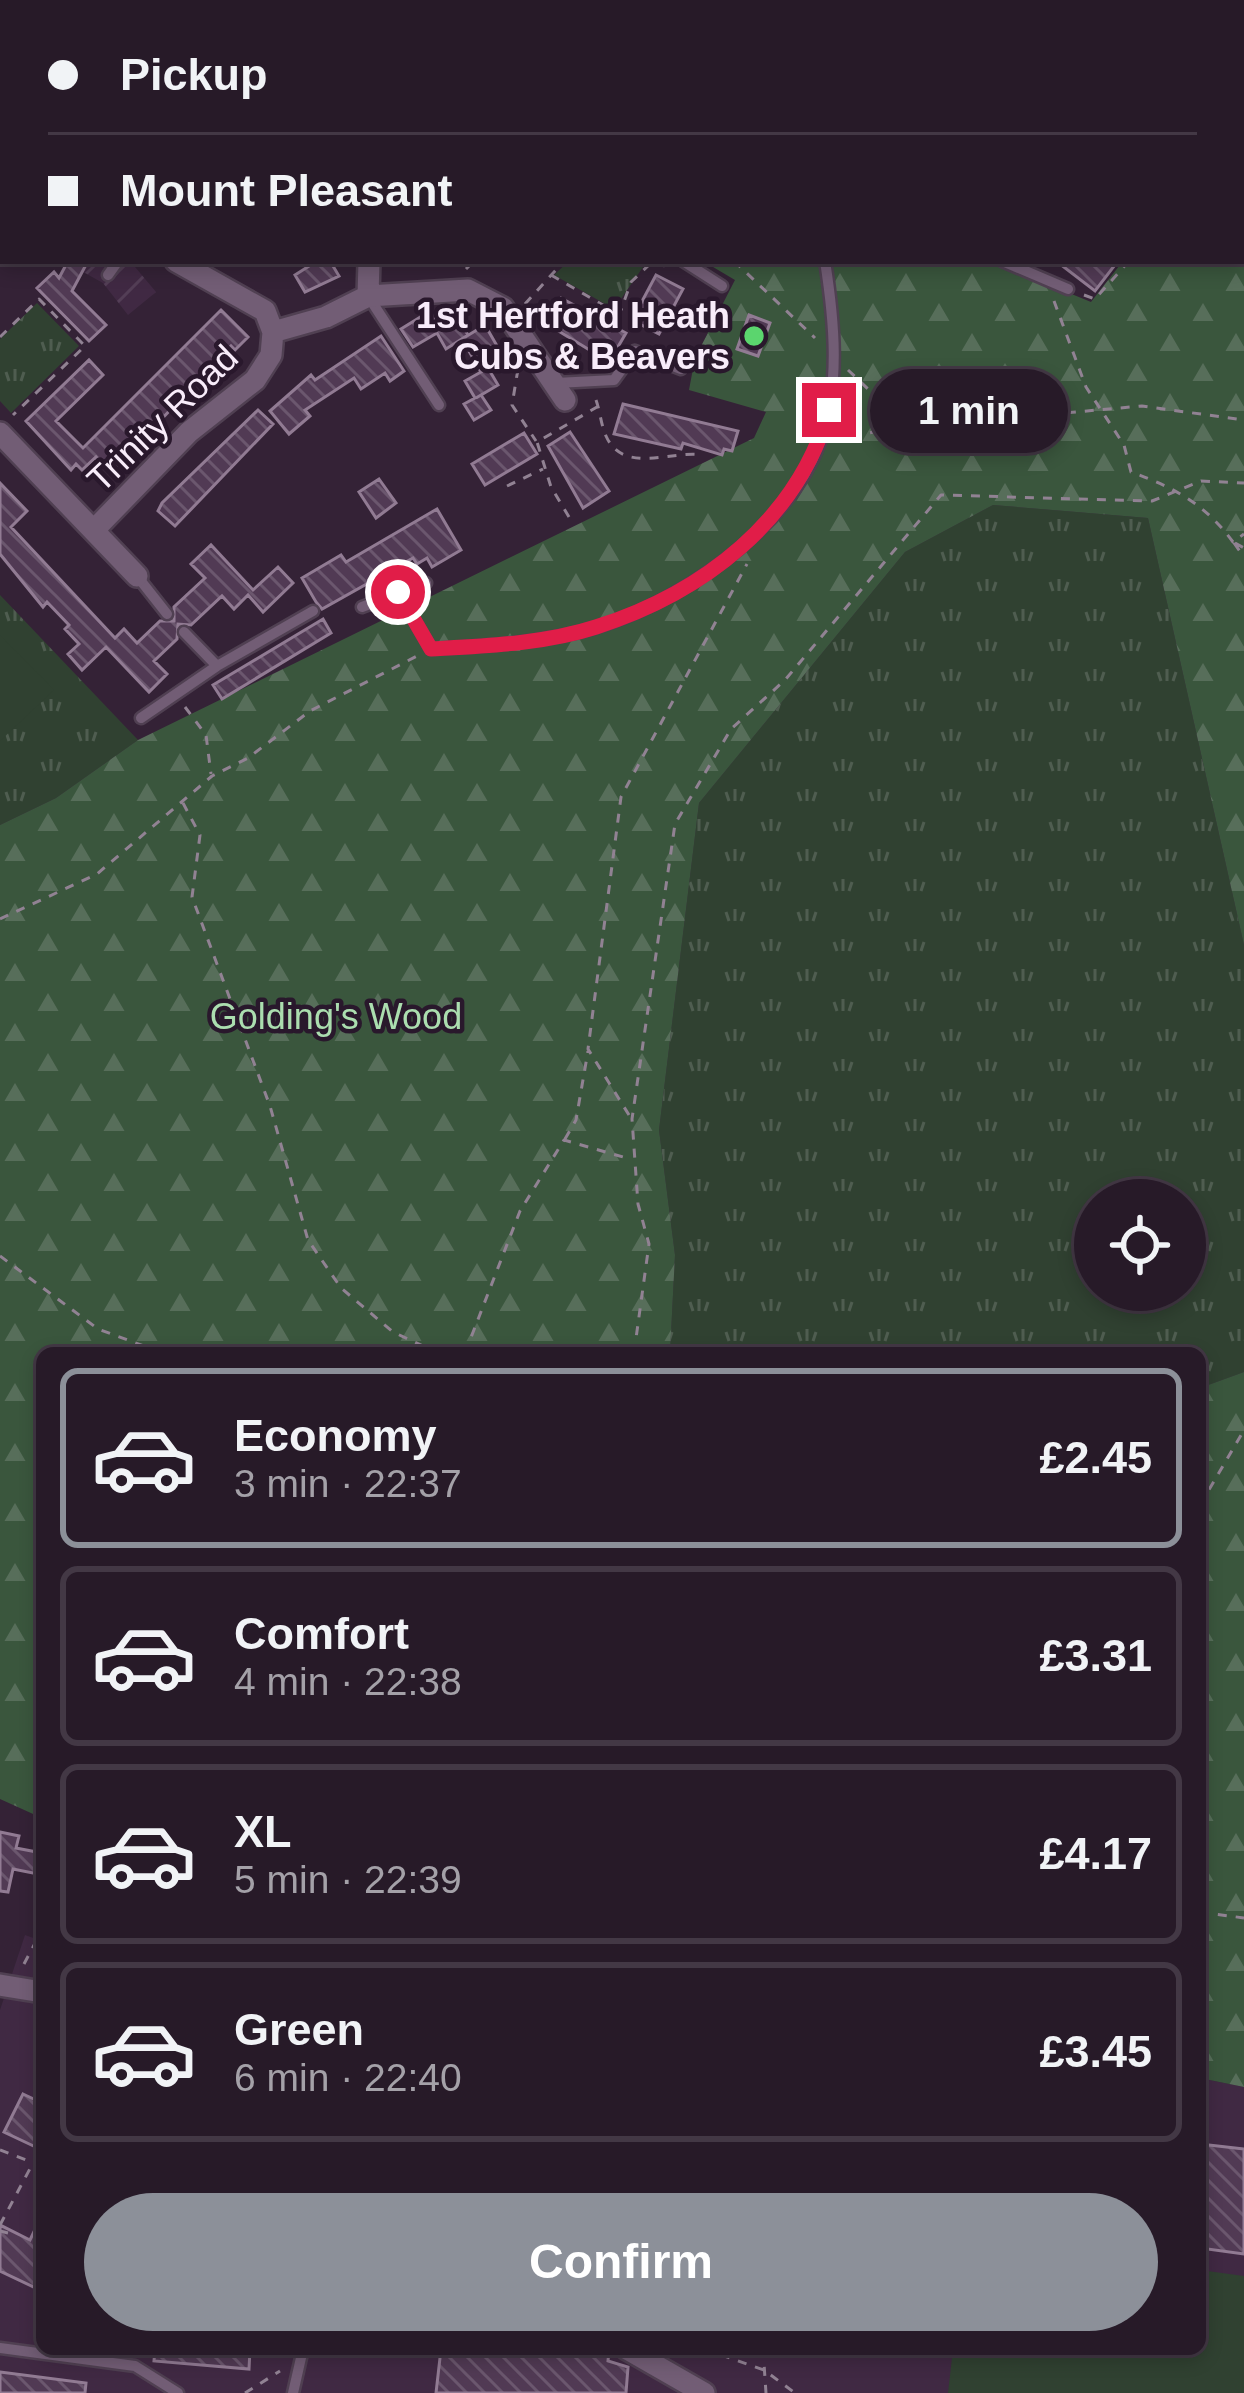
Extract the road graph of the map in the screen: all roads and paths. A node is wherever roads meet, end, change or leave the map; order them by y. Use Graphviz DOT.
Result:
graph roads {
  1 [pos="116,264"];
  2 [pos="182,264"];
  3 [pos="369,264"];
  4 [pos="562,264"];
  5 [pos="651,264"];
  6 [pos="657,264"];
  7 [pos="686,264"];
  8 [pos="737,264"];
  9 [pos="825,264"];
  10 [pos="1009,264"];
  11 [pos="1124,264"];
  12 [pos="693,271"];
  13 [pos="107,275"];
  14 [pos="551,275"];
  15 [pos="1042,279"];
  16 [pos="722,286"];
  17 [pos="1069,289"];
  18 [pos="368,296"];
  19 [pos="512,318"];
  20 [pos="273,332"];
  21 [pos="0,337"];
  22 [pos="531,348"];
  23 [pos="832,355"];
  24 [pos="681,369"];
  25 [pos="559,392"];
  26 [pos="439,405"];
  27 [pos="599,406"];
  28 [pos="1097,409"];
  29 [pos="1244,420"];
  30 [pos="908,427"];
  31 [pos="0,430"];
  32 [pos="537,442"];
  33 [pos="819,444"];
  34 [pos="544,468"];
  35 [pos="1244,483"];
  36 [pos="507,486"];
  37 [pos="1176,488"];
  38 [pos="569,517"];
  39 [pos="94,530"];
  40 [pos="764,530"];
  41 [pos="1244,534"];
  42 [pos="1233,542"];
  43 [pos="1244,548"];
  44 [pos="1244,557"];
  45 [pos="136,576"];
  46 [pos="426,583"];
  47 [pos="398,592"];
  48 [pos="362,607"];
  49 [pos="313,611"];
  50 [pos="167,614"];
  51 [pos="184,632"];
  52 [pos="431,649"];
  53 [pos="217,666"];
  54 [pos="174,693"];
  55 [pos="141,718"];
  56 [pos="212,776"];
  57 [pos="184,803"];
  58 [pos="0,919"];
  59 [pos="588,1049"];
  60 [pos="632,1119"];
  61 [pos="564,1140"];
  62 [pos="632,1159"];
  63 [pos="0,1256"];
  64 [pos="147,1347"];
  65 [pos="426,1347"];
  66 [pos="467,1347"];
  67 [pos="635,1347"];
  68 [pos="1244,1430"];
  69 [pos="1206,1495"];
  70 [pos="1206,1913"];
  71 [pos="1244,1918"];
  72 [pos="36,1939"];
  73 [pos="4,1989"];
  74 [pos="36,1992"];
  75 [pos="0,2150"];
  76 [pos="33,2163"];
  77 [pos="36,2164"];
  78 [pos="0,2228"];
  79 [pos="8,2233"];
  80 [pos="0,2348"];
  81 [pos="36,2353"];
  82 [pos="52,2355"];
  83 [pos="301,2355"];
  84 [pos="302,2355"];
  85 [pos="638,2355"];
  86 [pos="721,2355"];
  87 [pos="763,2355"];
  88 [pos="764,2370"];
  89 [pos="178,2393"];
  90 [pos="245,2393"];
  91 [pos="293,2393"];
  92 [pos="704,2393"];
  93 [pos="766,2393"];
  94 [pos="795,2393"];
  1 -- 13 [label="lane"];
  2 -- 20 [label="street, Trinity Road"];
  3 -- 18 [label="street"];
  4 -- 14 [label="path"];
  5 -- 14 [label="path"];
  6 -- 12 [label="path"];
  7 -- 12 [label="lane"];
  8 -- 23 [label="path"];
  9 -- 23 [label="lane"];
  10 -- 15 [label="lane"];
  11 -- 17 [label="path"];
  12 -- 16 [label="lane"];
  14 -- 19 [label="path"];
  15 -- 17 [label="lane"];
  15 -- 28 [label="path"];
  18 -- 19 [label="street"];
  18 -- 20 [label="street"];
  18 -- 26 [label="lane"];
  19 -- 22 [label="street"];
  20 -- 39 [label="street, Trinity Road"];
  21 -- 31 [label="path"];
  22 -- 25 [label="street"];
  22 -- 32 [label="path"];
  23 -- 30 [label="path"];
  23 -- 33 [label="lane"];
  24 -- 25 [label="lane"];
  27 -- 32 [label="path"];
  28 -- 29 [label="path"];
  28 -- 30 [label="path"];
  28 -- 37 [label="path"];
  30 -- 33 [label="path"];
  31 -- 39 [label="street, Trinity Road"];
  32 -- 34 [label="path"];
  33 -- 40 [label="lane"];
  34 -- 36 [label="path"];
  34 -- 38 [label="path"];
  35 -- 37 [label="path"];
  37 -- 42 [label="path"];
  37 -- 60 [label="path"];
  39 -- 45 [label="street, Trinity Road"];
  40 -- 52 [label="lane"];
  40 -- 59 [label="path"];
  41 -- 42 [label="path"];
  42 -- 43 [label="path"];
  42 -- 44 [label="path"];
  45 -- 50 [label="lane"];
  46 -- 47 [label="lane"];
  47 -- 48 [label="lane"];
  47 -- 52 [label="lane"];
  49 -- 53 [label="lane"];
  51 -- 53 [label="lane"];
  52 -- 56 [label="path"];
  53 -- 54 [label="lane"];
  54 -- 55 [label="lane"];
  54 -- 56 [label="path"];
  56 -- 57 [label="path"];
  57 -- 58 [label="path"];
  57 -- 65 [label="path"];
  59 -- 60 [label="path"];
  59 -- 61 [label="path"];
  60 -- 62 [label="path"];
  61 -- 62 [label="path"];
  61 -- 66 [label="path"];
  62 -- 67 [label="path"];
  63 -- 64 [label="path"];
  68 -- 69 [label="path"];
  70 -- 71 [label="path"];
  72 -- 73 [label="path"];
  73 -- 74 [label="street"];
  75 -- 76 [label="path"];
  76 -- 77 [label="path"];
  76 -- 78 [label="path"];
  78 -- 79 [label="path"];
  80 -- 81 [label="lane"];
  82 -- 89 [label="lane"];
  83 -- 90 [label="path"];
  84 -- 91 [label="lane"];
  85 -- 92 [label="street"];
  86 -- 88 [label="path"];
  87 -- 88 [label="path"];
  88 -- 93 [label="path"];
  88 -- 94 [label="path"];
}
